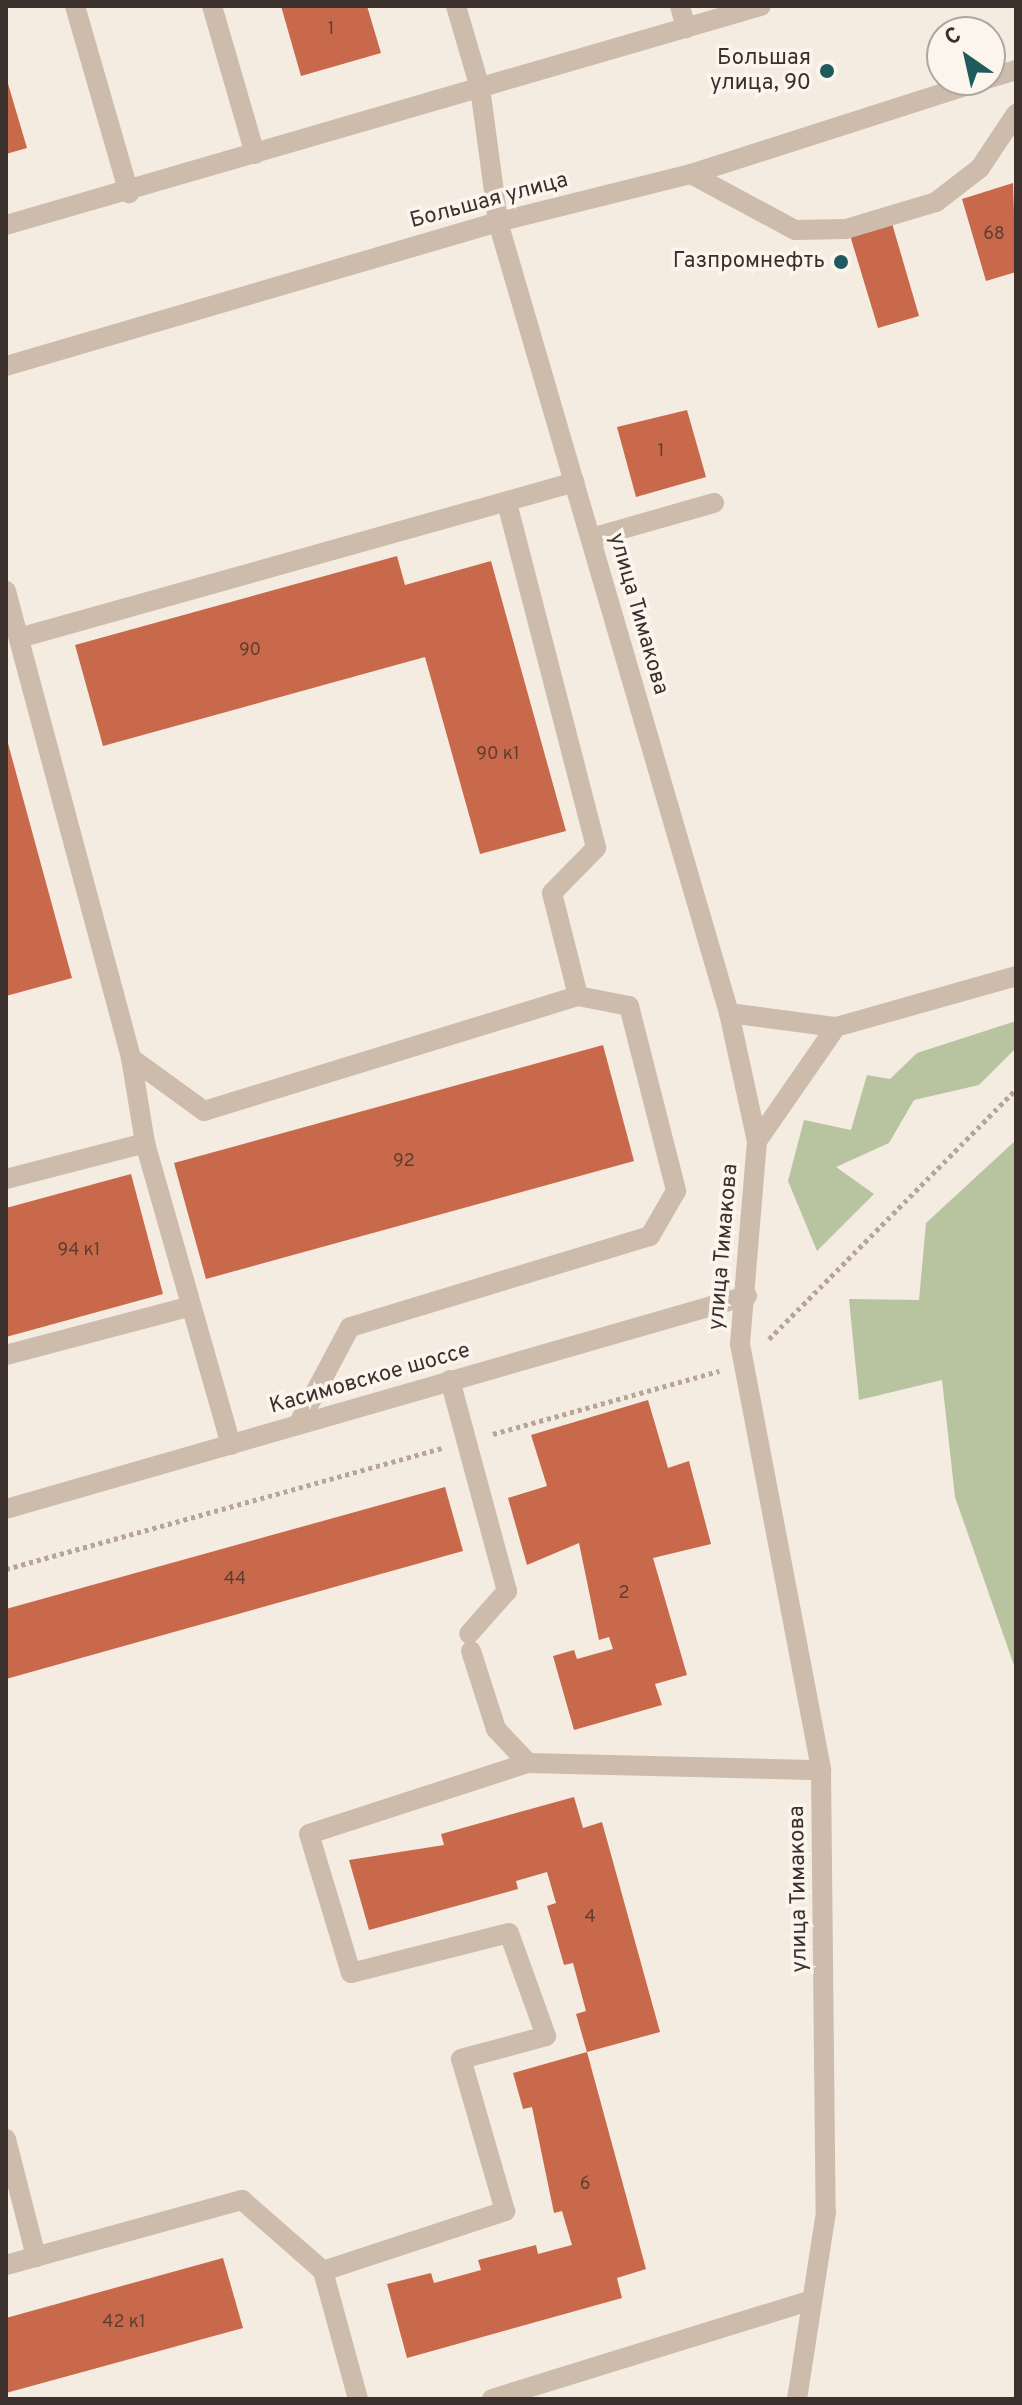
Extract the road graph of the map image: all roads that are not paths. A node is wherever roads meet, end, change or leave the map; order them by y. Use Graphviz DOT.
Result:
graph roads {
  1 [pos="75,6"];
  2 [pos="212,6"];
  3 [pos="456,6"];
  4 [pos="680,6"];
  5 [pos="761,6"];
  6 [pos="686,28"];
  7 [pos="480,88"];
  8 [pos="933,96"];
  9 [pos="1016,114"];
  10 [pos="255,154"];
  11 [pos="691,174"];
  12 [pos="129,193"];
  13 [pos="498,222"];
  14 [pos="6,225"];
  15 [pos="6,366"];
  16 [pos="575,482"];
  17 [pos="507,503"];
  18 [pos="714,503"];
  19 [pos="591,538"];
  20 [pos="6,591"];
  21 [pos="19,638"];
  22 [pos="1016,976"];
  23 [pos="578,996"];
  24 [pos="729,1013"];
  25 [pos="836,1027"];
  26 [pos="131,1058"];
  27 [pos="757,1141"];
  28 [pos="145,1143"];
  29 [pos="6,1179"];
  30 [pos="747,1296"];
  31 [pos="191,1306"];
  32 [pos="6,1355"];
  33 [pos="450,1380"];
  34 [pos="298,1425"];
  35 [pos="231,1445"];
  36 [pos="6,1509"];
  37 [pos="528,1763"];
  38 [pos="821,1770"];
  39 [pos="6,2139"];
  40 [pos="36,2257"];
  41 [pos="6,2265"];
  42 [pos="323,2271"];
  43 [pos="812,2300"];
  44 [pos="358,2399"];
  45 [pos="492,2399"];
  46 [pos="797,2399"];
  1 -- 12 [label="street"];
  2 -- 10 [label="street"];
  3 -- 7 [label="street, улица Тимакова"];
  4 -- 6 [label="street"];
  5 -- 6 [label="street"];
  6 -- 7 [label="street"];
  7 -- 10 [label="street"];
  7 -- 13 [label="street, улица Тимакова"];
  8 -- 11 [label="street, Большая улица"];
  9 -- 11 [label="street"];
  10 -- 12 [label="street"];
  11 -- 13 [label="street, Большая улица"];
  12 -- 14 [label="street"];
  13 -- 15 [label="street, Большая улица"];
  13 -- 16 [label="street, улица Тимакова"];
  16 -- 17 [label="street"];
  16 -- 19 [label="street, улица Тимакова"];
  17 -- 21 [label="street"];
  17 -- 23 [label="street"];
  18 -- 19 [label="street"];
  19 -- 24 [label="street, улица Тимакова"];
  20 -- 21 [label="street"];
  21 -- 26 [label="street"];
  22 -- 25 [label="street"];
  23 -- 26 [label="street"];
  23 -- 34 [label="street"];
  24 -- 25 [label="street"];
  24 -- 27 [label="street, улица Тимакова"];
  25 -- 27 [label="street"];
  26 -- 28 [label="street"];
  27 -- 30 [label="street, улица Тимакова"];
  28 -- 29 [label="street"];
  28 -- 31 [label="street"];
  30 -- 33 [label="street, Касимовское шоссе"];
  30 -- 38 [label="street, улица Тимакова"];
  31 -- 32 [label="street"];
  31 -- 35 [label="street"];
  33 -- 34 [label="street, Касимовское шоссе"];
  33 -- 37 [label="street"];
  34 -- 35 [label="street, Касимовское шоссе"];
  35 -- 36 [label="street, Касимовское шоссе"];
  37 -- 38 [label="street"];
  37 -- 42 [label="street"];
  38 -- 43 [label="street, улица Тимакова"];
  39 -- 40 [label="street"];
  40 -- 41 [label="street"];
  40 -- 42 [label="street"];
  42 -- 44 [label="street"];
  43 -- 45 [label="street"];
  43 -- 46 [label="street, улица Тимакова"];
}
